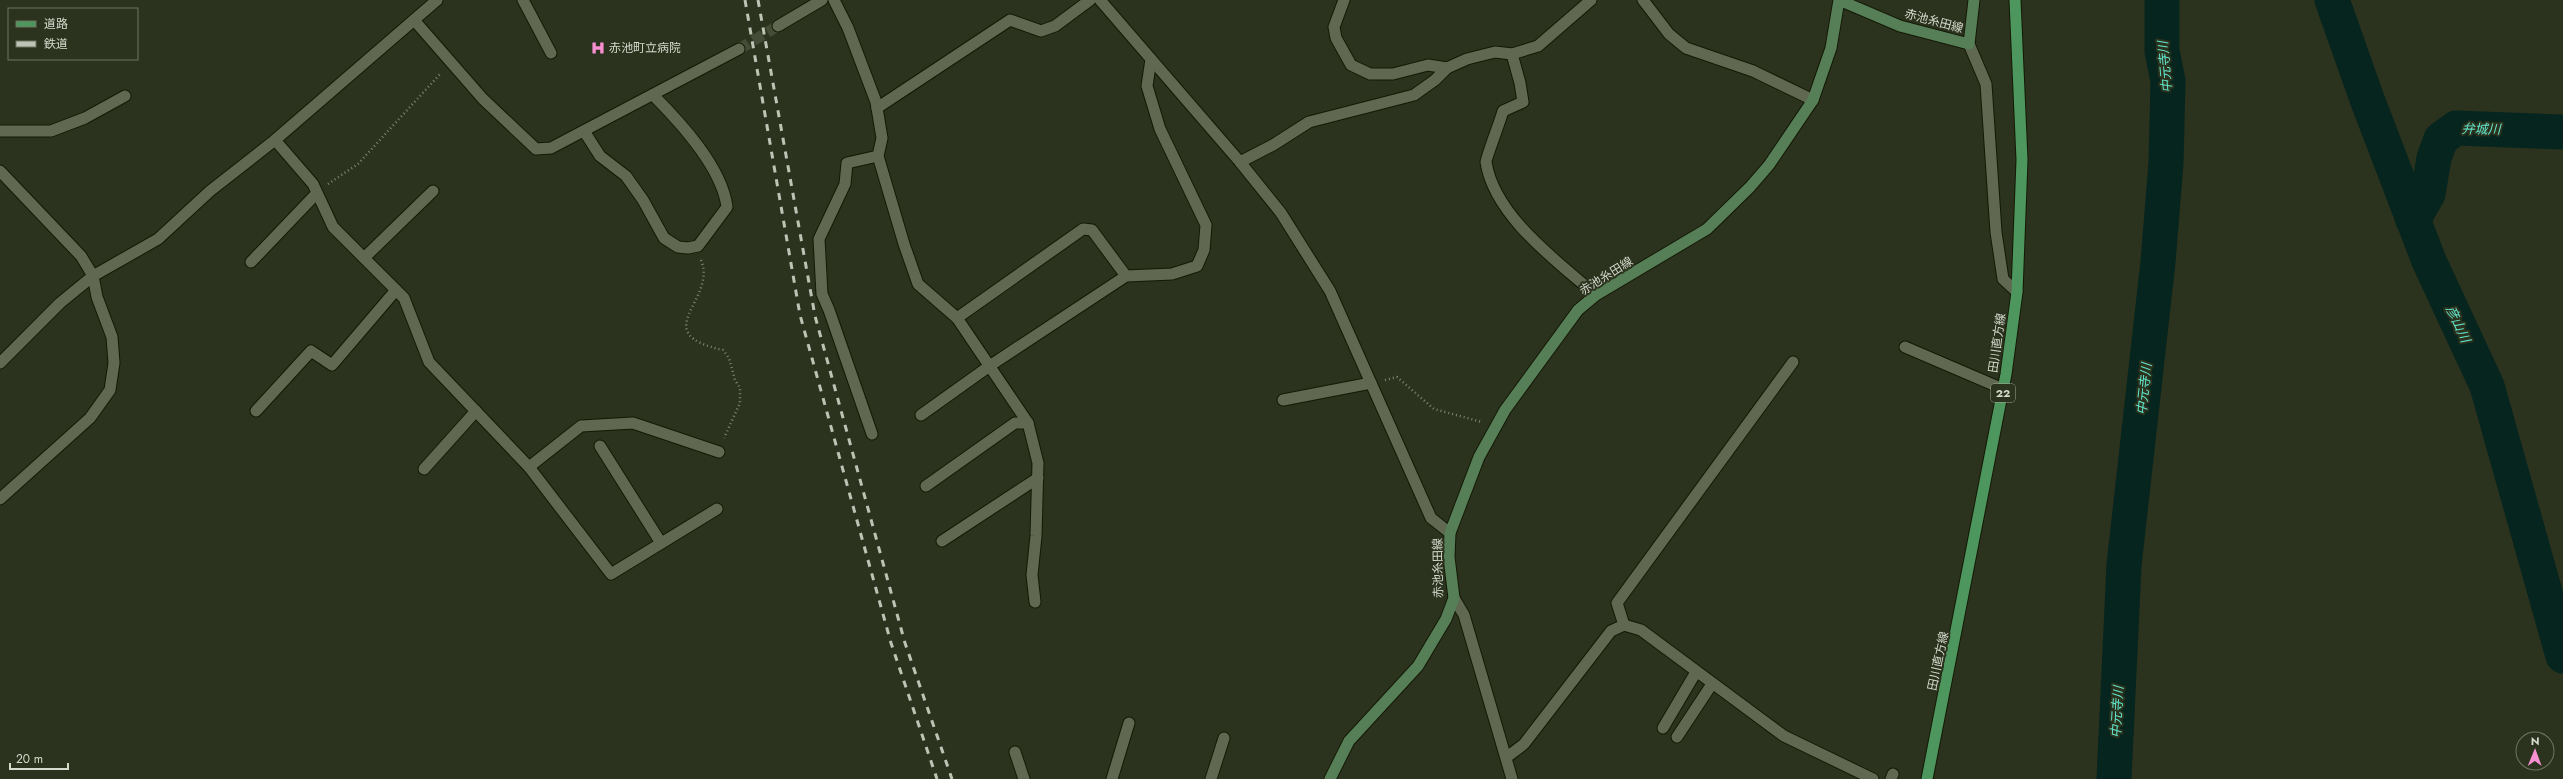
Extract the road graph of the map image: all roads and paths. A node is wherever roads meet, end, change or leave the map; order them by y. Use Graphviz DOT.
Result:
graph roads {
  1 [pos="437,0"];
  2 [pos="523,0"];
  3 [pos="822,0"];
  4 [pos="834,0"];
  5 [pos="1090,0"];
  6 [pos="1100,0"];
  7 [pos="1344,0"];
  8 [pos="1591,0"];
  9 [pos="1644,0"];
  10 [pos="1840,0"];
  11 [pos="1974,0"];
  12 [pos="2015,0"];
  13 [pos="414,20"];
  14 [pos="778,26"];
  15 [pos="1969,44"];
  16 [pos="740,49"];
  17 [pos="551,53"];
  18 [pos="1512,54"];
  19 [pos="1151,59"];
  20 [pos="449,60"];
  21 [pos="1447,68"];
  22 [pos="653,95"];
  23 [pos="124,96"];
  24 [pos="1813,100"];
  25 [pos="877,108"];
  26 [pos="0,131"];
  27 [pos="584,131"];
  28 [pos="275,140"];
  29 [pos="878,156"];
  30 [pos="1240,162"];
  31 [pos="0,172"];
  32 [pos="433,191"];
  33 [pos="317,193"];
  34 [pos="695,247"];
  35 [pos="364,258"];
  36 [pos="251,262"];
  37 [pos="93,276"];
  38 [pos="1126,276"];
  39 [pos="396,290"];
  40 [pos="2017,292"];
  41 [pos="1596,296"];
  42 [pos="957,318"];
  43 [pos="1905,347"];
  44 [pos="1793,362"];
  45 [pos="0,363"];
  46 [pos="991,365"];
  47 [pos="1371,383"];
  48 [pos="2003,389"];
  49 [pos="1283,400"];
  50 [pos="256,411"];
  51 [pos="476,411"];
  52 [pos="921,415"];
  53 [pos="1028,423"];
  54 [pos="1495,427"];
  55 [pos="872,434"];
  56 [pos="600,446"];
  57 [pos="719,452"];
  58 [pos="529,467"];
  59 [pos="424,469"];
  60 [pos="1038,478"];
  61 [pos="926,486"];
  62 [pos="0,499"];
  63 [pos="717,509"];
  64 [pos="1450,533"];
  65 [pos="942,541"];
  66 [pos="662,543"];
  67 [pos="1454,598"];
  68 [pos="1035,602"];
  69 [pos="1624,625"];
  70 [pos="1696,672"];
  71 [pos="1712,684"];
  72 [pos="1129,723"];
  73 [pos="1663,728"];
  74 [pos="1677,737"];
  75 [pos="1224,738"];
  76 [pos="1015,752"];
  77 [pos="1507,757"];
  78 [pos="1024,779"];
  79 [pos="1112,779"];
  80 [pos="1211,779"];
  81 [pos="1330,779"];
  82 [pos="1512,779"];
  83 [pos="1873,779"];
  84 [pos="1927,779"];
  1 -- 13 [label="street"];
  2 -- 17 [label="street"];
  3 -- 14 [label="street"];
  4 -- 25 [label="street"];
  5 -- 25 [label="street"];
  6 -- 19 [label="street"];
  7 -- 21 [label="street"];
  8 -- 18 [label="street"];
  9 -- 24 [label="street"];
  10 -- 15 [label="main road, 赤池糸田線"];
  10 -- 24 [label="main road, 赤池糸田線"];
  11 -- 15 [label="main road, 赤池糸田線"];
  12 -- 40 [label="main road, 田川直方線 / 22"];
  13 -- 20 [label="street"];
  13 -- 28 [label="street"];
  15 -- 40 [label="street"];
  16 -- 22 [label="street"];
  18 -- 21 [label="street"];
  18 -- 41 [label="street"];
  19 -- 30 [label="street"];
  19 -- 38 [label="street"];
  20 -- 27 [label="street"];
  20 -- 33 [label="path"];
  21 -- 30 [label="street"];
  22 -- 27 [label="street"];
  22 -- 34 [label="street"];
  23 -- 26 [label="street"];
  24 -- 41 [label="main road, 赤池糸田線"];
  25 -- 29 [label="street"];
  27 -- 34 [label="street"];
  28 -- 33 [label="street"];
  28 -- 37 [label="street"];
  29 -- 42 [label="street"];
  29 -- 55 [label="street"];
  30 -- 47 [label="street"];
  31 -- 37 [label="street"];
  32 -- 35 [label="street"];
  33 -- 35 [label="street"];
  33 -- 36 [label="street"];
  34 -- 57 [label="path"];
  35 -- 39 [label="street"];
  37 -- 45 [label="street"];
  37 -- 62 [label="street"];
  38 -- 42 [label="street"];
  38 -- 46 [label="street"];
  39 -- 50 [label="street"];
  39 -- 51 [label="street"];
  40 -- 48 [label="main road, 田川直方線 / 22"];
  41 -- 54 [label="main road, 赤池糸田線"];
  42 -- 46 [label="street"];
  43 -- 48 [label="street"];
  44 -- 69 [label="street"];
  46 -- 52 [label="street"];
  46 -- 53 [label="street"];
  47 -- 49 [label="street"];
  47 -- 54 [label="path"];
  47 -- 64 [label="street"];
  48 -- 84 [label="main road, 田川直方線 / 22"];
  51 -- 58 [label="street"];
  51 -- 59 [label="street"];
  53 -- 60 [label="street"];
  53 -- 61 [label="street"];
  54 -- 64 [label="main road, 赤池糸田線"];
  56 -- 66 [label="street"];
  57 -- 58 [label="street"];
  58 -- 66 [label="street"];
  60 -- 65 [label="street"];
  60 -- 68 [label="street"];
  63 -- 66 [label="street"];
  64 -- 67 [label="main road, 赤池糸田線"];
  67 -- 77 [label="street"];
  67 -- 81 [label="main road, 赤池糸田線"];
  69 -- 70 [label="street"];
  69 -- 77 [label="street"];
  70 -- 71 [label="street"];
  70 -- 73 [label="street"];
  71 -- 74 [label="street"];
  71 -- 83 [label="street"];
  72 -- 79 [label="street"];
  75 -- 80 [label="street"];
  76 -- 78 [label="street"];
  77 -- 82 [label="street"];
}
